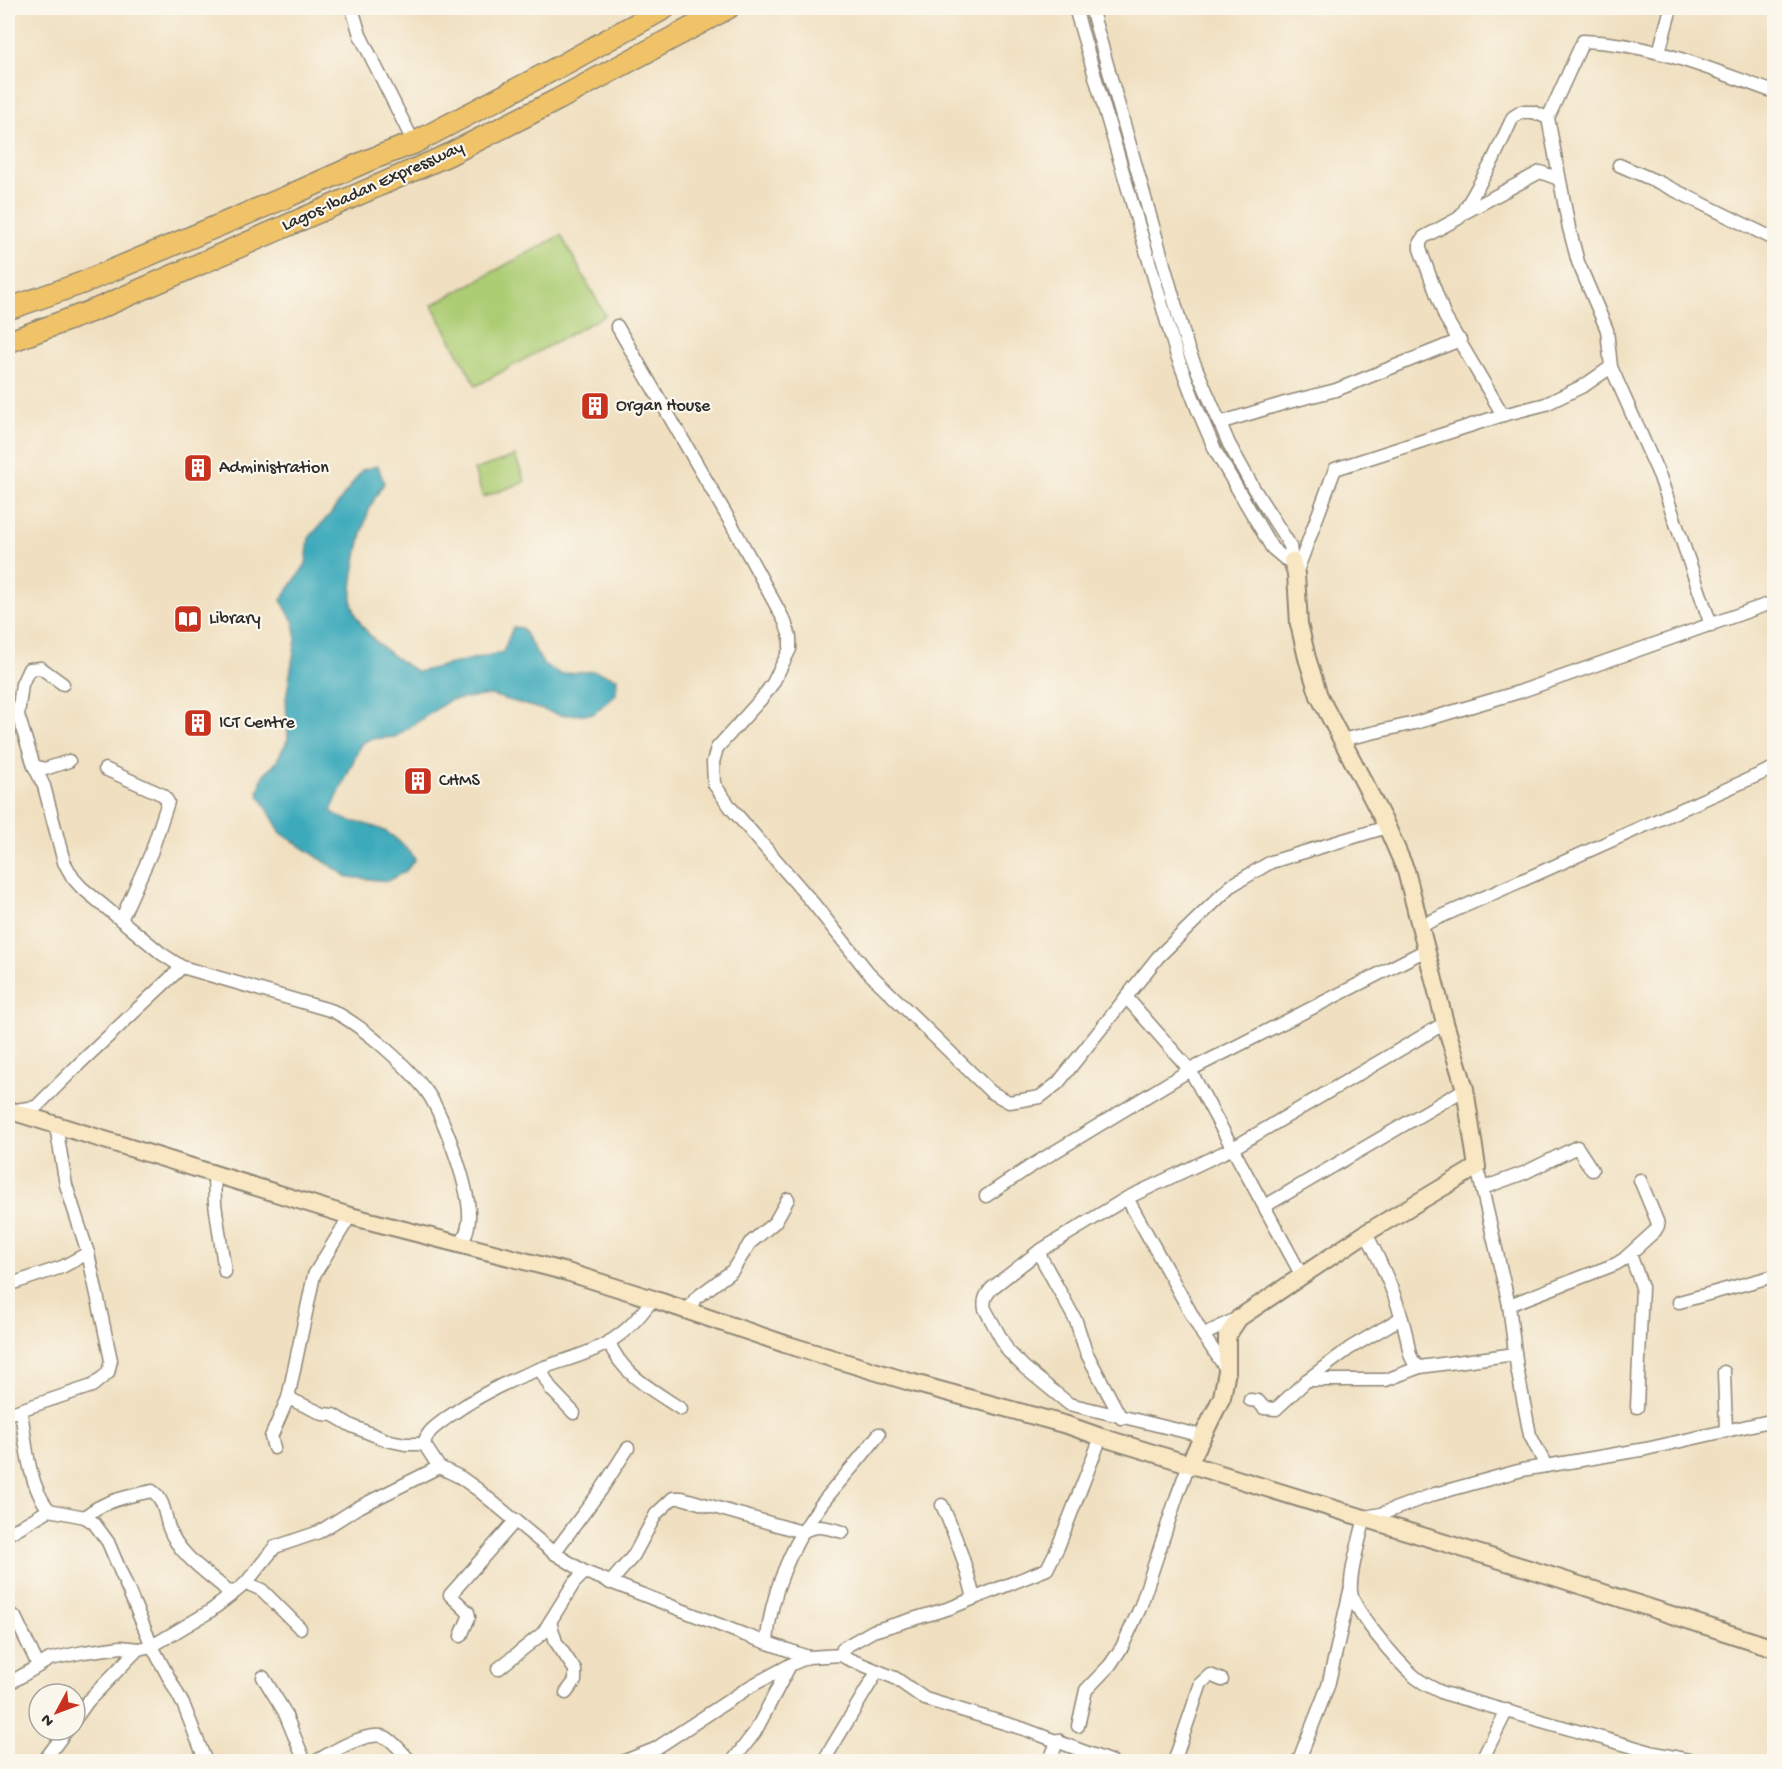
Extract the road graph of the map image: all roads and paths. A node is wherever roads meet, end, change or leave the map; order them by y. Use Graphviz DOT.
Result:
graph roads {
  1 [pos="352,8"];
  2 [pos="665,8"];
  3 [pos="728,8"];
  4 [pos="1076,8"];
  5 [pos="1091,8"];
  6 [pos="1671,8"];
  7 [pos="1659,52"];
  8 [pos="1774,92"];
  9 [pos="1548,118"];
  10 [pos="414,143"];
  11 [pos="1619,165"];
  12 [pos="1559,179"];
  13 [pos="1462,214"];
  14 [pos="1774,239"];
  15 [pos="8,309"];
  16 [pos="617,326"];
  17 [pos="1460,340"];
  18 [pos="8,342"];
  19 [pos="1611,367"];
  20 [pos="1503,415"];
  21 [pos="1219,423"];
  22 [pos="1294,567"];
  23 [pos="1774,603"];
  24 [pos="1711,625"];
  25 [pos="63,684"];
  26 [pos="1341,740"];
  27 [pos="69,761"];
  28 [pos="34,765"];
  29 [pos="1774,768"];
  30 [pos="105,769"];
  31 [pos="1388,827"];
  32 [pos="122,920"];
  33 [pos="1420,926"];
  34 [pos="1426,950"];
  35 [pos="182,967"];
  36 [pos="1126,997"];
  37 [pos="1445,1023"];
  38 [pos="1190,1070"];
  39 [pos="1465,1089"];
  40 [pos="8,1110"];
  41 [pos="56,1126"];
  42 [pos="1233,1148"];
  43 [pos="1477,1167"];
  44 [pos="1592,1170"];
  45 [pos="214,1175"];
  46 [pos="1640,1180"];
  47 [pos="1483,1188"];
  48 [pos="986,1196"];
  49 [pos="1128,1197"];
  50 [pos="788,1199"];
  51 [pos="1265,1206"];
  52 [pos="350,1216"];
  53 [pos="1366,1233"];
  54 [pos="462,1244"];
  55 [pos="1038,1252"];
  56 [pos="88,1254"];
  57 [pos="1630,1254"];
  58 [pos="225,1272"];
  59 [pos="1302,1276"];
  60 [pos="1774,1276"];
  61 [pos="8,1285"];
  62 [pos="653,1299"];
  63 [pos="1679,1302"];
  64 [pos="1509,1305"];
  65 [pos="687,1311"];
  66 [pos="1239,1318"];
  67 [pos="1401,1318"];
  68 [pos="1203,1335"];
  69 [pos="609,1342"];
  70 [pos="1515,1354"];
  71 [pos="1420,1367"];
  72 [pos="540,1369"];
  73 [pos="1227,1371"];
  74 [pos="1724,1372"];
  75 [pos="1307,1380"];
  76 [pos="288,1398"];
  77 [pos="1250,1400"];
  78 [pos="1637,1407"];
  79 [pos="681,1409"];
  80 [pos="21,1411"];
  81 [pos="574,1413"];
  82 [pos="8,1414"];
  83 [pos="1121,1418"];
  84 [pos="1774,1420"];
  85 [pos="1726,1431"];
  86 [pos="879,1434"];
  87 [pos="1101,1437"];
  88 [pos="1203,1437"];
  89 [pos="424,1444"];
  90 [pos="274,1448"];
  91 [pos="628,1448"];
  92 [pos="1189,1464"];
  93 [pos="1546,1466"];
  94 [pos="439,1467"];
  95 [pos="942,1505"];
  96 [pos="46,1507"];
  97 [pos="85,1517"];
  98 [pos="1365,1517"];
  99 [pos="516,1520"];
  100 [pos="802,1532"];
  101 [pos="843,1532"];
  102 [pos="8,1534"];
  103 [pos="554,1553"];
  104 [pos="585,1572"];
  105 [pos="246,1583"];
  106 [pos="609,1583"];
  107 [pos="1350,1589"];
  108 [pos="235,1592"];
  109 [pos="974,1598"];
  110 [pos="8,1613"];
  111 [pos="550,1622"];
  112 [pos="300,1628"];
  113 [pos="461,1636"];
  114 [pos="767,1642"];
  115 [pos="152,1646"];
  116 [pos="1774,1648"];
  117 [pos="138,1649"];
  118 [pos="842,1655"];
  119 [pos="808,1657"];
  120 [pos="38,1665"];
  121 [pos="790,1665"];
  122 [pos="498,1669"];
  123 [pos="878,1672"];
  124 [pos="263,1677"];
  125 [pos="1222,1680"];
  126 [pos="8,1684"];
  127 [pos="566,1693"];
  128 [pos="87,1702"];
  129 [pos="1507,1710"];
  130 [pos="1078,1726"];
  131 [pos="1058,1740"];
  132 [pos="58,1742"];
  133 [pos="43,1761"];
  134 [pos="206,1761"];
  135 [pos="305,1761"];
  136 [pos="315,1761"];
  137 [pos="411,1761"];
  138 [pos="622,1761"];
  139 [pos="732,1761"];
  140 [pos="823,1761"];
  141 [pos="1049,1761"];
  142 [pos="1112,1761"];
  143 [pos="1174,1761"];
  144 [pos="1298,1761"];
  145 [pos="1481,1761"];
  146 [pos="1699,1761"];
  1 -- 10 [label="street"];
  2 -- 10 [label="highway, Lagos-Ibadan Expressway"];
  3 -- 18 [label="highway, Lagos-Ibadan Expressway"];
  4 -- 22 [label="street"];
  5 -- 21 [label="street"];
  6 -- 7 [label="street"];
  7 -- 8 [label="street"];
  7 -- 9 [label="street"];
  9 -- 12 [label="street"];
  9 -- 13 [label="street"];
  10 -- 15 [label="highway, Lagos-Ibadan Expressway"];
  11 -- 14 [label="street"];
  12 -- 13 [label="street"];
  12 -- 19 [label="street"];
  13 -- 17 [label="street"];
  16 -- 36 [label="street"];
  17 -- 20 [label="street"];
  17 -- 21 [label="street"];
  19 -- 20 [label="street"];
  19 -- 24 [label="street"];
  20 -- 22 [label="street"];
  21 -- 22 [label="street"];
  22 -- 26 [label="street"];
  23 -- 24 [label="street"];
  24 -- 26 [label="street"];
  25 -- 28 [label="street"];
  26 -- 31 [label="street"];
  27 -- 28 [label="street"];
  28 -- 32 [label="street"];
  29 -- 33 [label="street"];
  30 -- 32 [label="street"];
  31 -- 33 [label="street"];
  31 -- 36 [label="street"];
  32 -- 35 [label="street"];
  33 -- 34 [label="street"];
  34 -- 37 [label="street"];
  34 -- 38 [label="street"];
  35 -- 40 [label="street"];
  35 -- 54 [label="street"];
  36 -- 38 [label="street"];
  37 -- 39 [label="street"];
  37 -- 42 [label="street"];
  38 -- 42 [label="street"];
  38 -- 48 [label="street"];
  39 -- 43 [label="street"];
  39 -- 51 [label="street"];
  40 -- 41 [label="street"];
  41 -- 45 [label="street"];
  41 -- 56 [label="street"];
  42 -- 49 [label="street"];
  42 -- 51 [label="street"];
  43 -- 47 [label="street"];
  43 -- 53 [label="street"];
  44 -- 47 [label="street"];
  45 -- 52 [label="street"];
  45 -- 58 [label="street"];
  46 -- 57 [label="street"];
  47 -- 64 [label="street"];
  49 -- 55 [label="street"];
  49 -- 68 [label="street"];
  50 -- 65 [label="street"];
  51 -- 59 [label="street"];
  52 -- 54 [label="street"];
  52 -- 76 [label="street"];
  53 -- 59 [label="street"];
  53 -- 67 [label="street"];
  54 -- 62 [label="street"];
  55 -- 83 [label="street"];
  55 -- 83 [label="street"];
  56 -- 61 [label="street"];
  56 -- 80 [label="street"];
  57 -- 64 [label="street"];
  57 -- 78 [label="street"];
  59 -- 66 [label="street"];
  60 -- 63 [label="street"];
  62 -- 65 [label="street"];
  62 -- 69 [label="street"];
  64 -- 70 [label="street"];
  65 -- 87 [label="street"];
  66 -- 68 [label="street"];
  66 -- 73 [label="street"];
  67 -- 71 [label="street"];
  67 -- 75 [label="street"];
  68 -- 73 [label="street"];
  69 -- 72 [label="street"];
  69 -- 79 [label="street"];
  70 -- 71 [label="street"];
  70 -- 93 [label="street"];
  71 -- 75 [label="street"];
  72 -- 81 [label="street"];
  72 -- 89 [label="street"];
  73 -- 88 [label="street"];
  74 -- 85 [label="street"];
  75 -- 77 [label="street"];
  76 -- 89 [label="street"];
  76 -- 90 [label="street"];
  80 -- 82 [label="street"];
  80 -- 96 [label="street"];
  83 -- 88 [label="street"];
  84 -- 85 [label="street"];
  85 -- 93 [label="street"];
  86 -- 100 [label="street"];
  87 -- 92 [label="street"];
  87 -- 109 [label="street"];
  88 -- 92 [label="street"];
  89 -- 94 [label="street"];
  91 -- 103 [label="street"];
  92 -- 98 [label="street"];
  92 -- 130 [label="street"];
  93 -- 98 [label="street"];
  94 -- 99 [label="street"];
  94 -- 105 [label="street"];
  95 -- 109 [label="street"];
  96 -- 97 [label="street"];
  96 -- 102 [label="street"];
  97 -- 108 [label="street"];
  97 -- 115 [label="street"];
  98 -- 107 [label="street"];
  98 -- 116 [label="street"];
  99 -- 103 [label="street"];
  99 -- 113 [label="street"];
  100 -- 101 [label="street"];
  100 -- 106 [label="street"];
  100 -- 114 [label="street"];
  103 -- 104 [label="street"];
  104 -- 106 [label="street"];
  104 -- 111 [label="street"];
  105 -- 108 [label="street"];
  105 -- 112 [label="street"];
  106 -- 114 [label="street"];
  107 -- 129 [label="street"];
  107 -- 144 [label="street"];
  108 -- 115 [label="street"];
  109 -- 118 [label="street"];
  110 -- 120 [label="street"];
  111 -- 122 [label="street"];
  111 -- 127 [label="street"];
  114 -- 119 [label="street"];
  115 -- 117 [label="street"];
  115 -- 134 [label="street"];
  117 -- 120 [label="street"];
  117 -- 128 [label="street"];
  118 -- 119 [label="street"];
  118 -- 123 [label="street"];
  119 -- 121 [label="street"];
  120 -- 126 [label="street"];
  121 -- 138 [label="street"];
  121 -- 139 [label="street"];
  123 -- 131 [label="street"];
  123 -- 140 [label="street"];
  124 -- 135 [label="street"];
  125 -- 143 [label="street"];
  129 -- 145 [label="street"];
  129 -- 146 [label="street"];
  131 -- 141 [label="street"];
  131 -- 142 [label="street"];
  132 -- 133 [label="street"];
  136 -- 137 [label="street"];
}
